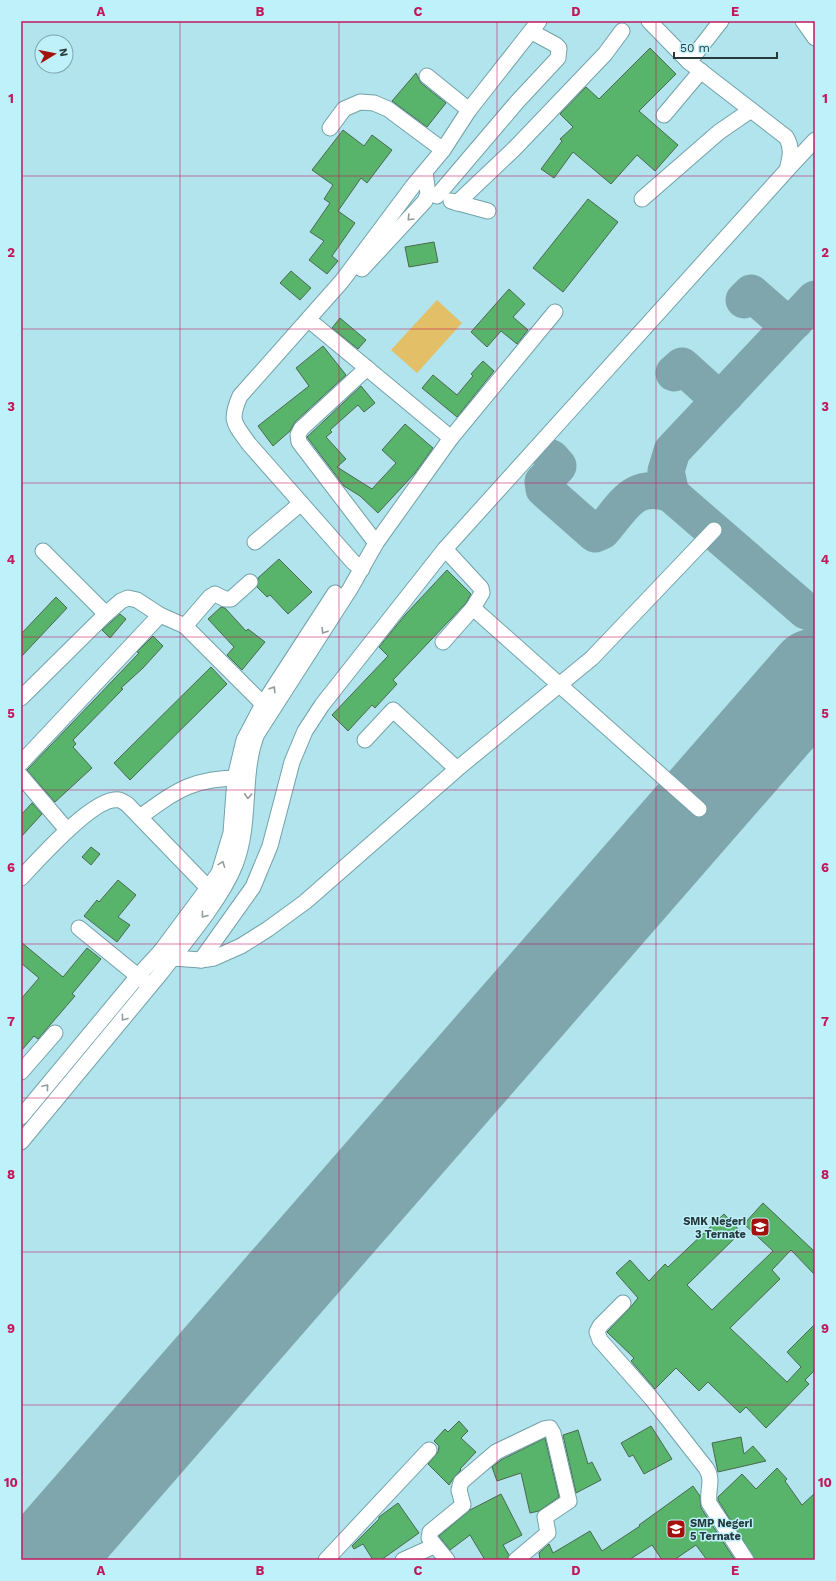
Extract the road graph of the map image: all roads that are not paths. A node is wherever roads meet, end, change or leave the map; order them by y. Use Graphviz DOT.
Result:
graph roads {
  1 [pos="649,21"];
  2 [pos="721,21"];
  3 [pos="803,21"];
  4 [pos="536,26"];
  5 [pos="622,31"];
  6 [pos="815,38"];
  7 [pos="689,62"];
  8 [pos="701,71"];
  9 [pos="427,76"];
  10 [pos="469,110"];
  11 [pos="751,110"];
  12 [pos="664,116"];
  13 [pos="330,128"];
  14 [pos="815,140"];
  15 [pos="443,150"];
  16 [pos="788,170"];
  17 [pos="425,172"];
  18 [pos="433,195"];
  19 [pos="642,199"];
  20 [pos="457,203"];
  21 [pos="488,212"];
  22 [pos="554,312"];
  23 [pos="315,325"];
  24 [pos="367,368"];
  25 [pos="451,438"];
  26 [pos="300,504"];
  27 [pos="714,530"];
  28 [pos="255,542"];
  29 [pos="376,544"];
  30 [pos="445,548"];
  31 [pos="43,551"];
  32 [pos="359,562"];
  33 [pos="250,582"];
  34 [pos="473,608"];
  35 [pos="106,614"];
  36 [pos="160,615"];
  37 [pos="185,626"];
  38 [pos="443,642"];
  39 [pos="559,686"];
  40 [pos="21,698"];
  41 [pos="263,704"];
  42 [pos="365,740"];
  43 [pos="21,763"];
  44 [pos="457,769"];
  45 [pos="21,776"];
  46 [pos="242,778"];
  47 [pos="699,809"];
  48 [pos="140,817"];
  49 [pos="67,830"];
  50 [pos="21,878"];
  51 [pos="212,892"];
  52 [pos="79,928"];
  53 [pos="167,954"];
  54 [pos="200,960"];
  55 [pos="138,976"];
  56 [pos="149,986"];
  57 [pos="55,1033"];
  58 [pos="21,1072"];
  59 [pos="21,1117"];
  60 [pos="21,1142"];
  61 [pos="624,1302"];
  62 [pos="429,1450"];
  63 [pos="434,1546"];
  64 [pos="326,1560"];
  65 [pos="403,1560"];
  66 [pos="446,1560"];
  67 [pos="516,1560"];
  68 [pos="746,1560"];
  1 -- 7 [label="street"];
  2 -- 7 [label="street"];
  3 -- 6 [label="street"];
  4 -- 10 [label="street"];
  4 -- 18 [label="street"];
  5 -- 20 [label="street"];
  7 -- 8 [label="street"];
  8 -- 11 [label="street"];
  8 -- 12 [label="street"];
  9 -- 10 [label="street"];
  10 -- 15 [label="street"];
  11 -- 16 [label="street"];
  11 -- 19 [label="street"];
  13 -- 15 [label="street"];
  14 -- 16 [label="street"];
  15 -- 17 [label="street"];
  16 -- 30 [label="street"];
  17 -- 18 [label="street"];
  17 -- 26 [label="street"];
  18 -- 20 [label="street"];
  18 -- 23 [label="street, one-way"];
  20 -- 21 [label="street"];
  22 -- 25 [label="street"];
  23 -- 24 [label="street"];
  23 -- 32 [label="street"];
  24 -- 25 [label="street"];
  24 -- 29 [label="street"];
  25 -- 29 [label="street"];
  26 -- 28 [label="street"];
  26 -- 32 [label="street"];
  27 -- 39 [label="street"];
  29 -- 32 [label="street"];
  30 -- 34 [label="street"];
  30 -- 54 [label="street"];
  31 -- 35 [label="street"];
  41 -- 32 [label="street, one-way"];
  32 -- 46 [label="street, one-way"];
  33 -- 37 [label="street"];
  34 -- 38 [label="street"];
  34 -- 39 [label="street"];
  35 -- 36 [label="street"];
  35 -- 40 [label="street"];
  36 -- 37 [label="street"];
  36 -- 43 [label="street"];
  37 -- 41 [label="street"];
  39 -- 44 [label="street"];
  39 -- 47 [label="street"];
  41 -- 46 [label="street"];
  42 -- 44 [label="street"];
  44 -- 54 [label="street"];
  45 -- 49 [label="street"];
  46 -- 48 [label="street"];
  46 -- 51 [label="street"];
  48 -- 49 [label="street"];
  48 -- 51 [label="street"];
  49 -- 50 [label="street"];
  51 -- 53 [label="street"];
  52 -- 55 [label="street"];
  53 -- 54 [label="street"];
  53 -- 55 [label="street"];
  53 -- 56 [label="street"];
  55 -- 56 [label="street"];
  59 -- 55 [label="street, one-way"];
  56 -- 60 [label="street, one-way"];
  57 -- 58 [label="street"];
  61 -- 68 [label="street"];
  62 -- 64 [label="street"];
  63 -- 65 [label="street"];
  63 -- 66 [label="street"];
  63 -- 67 [label="street"];
}
